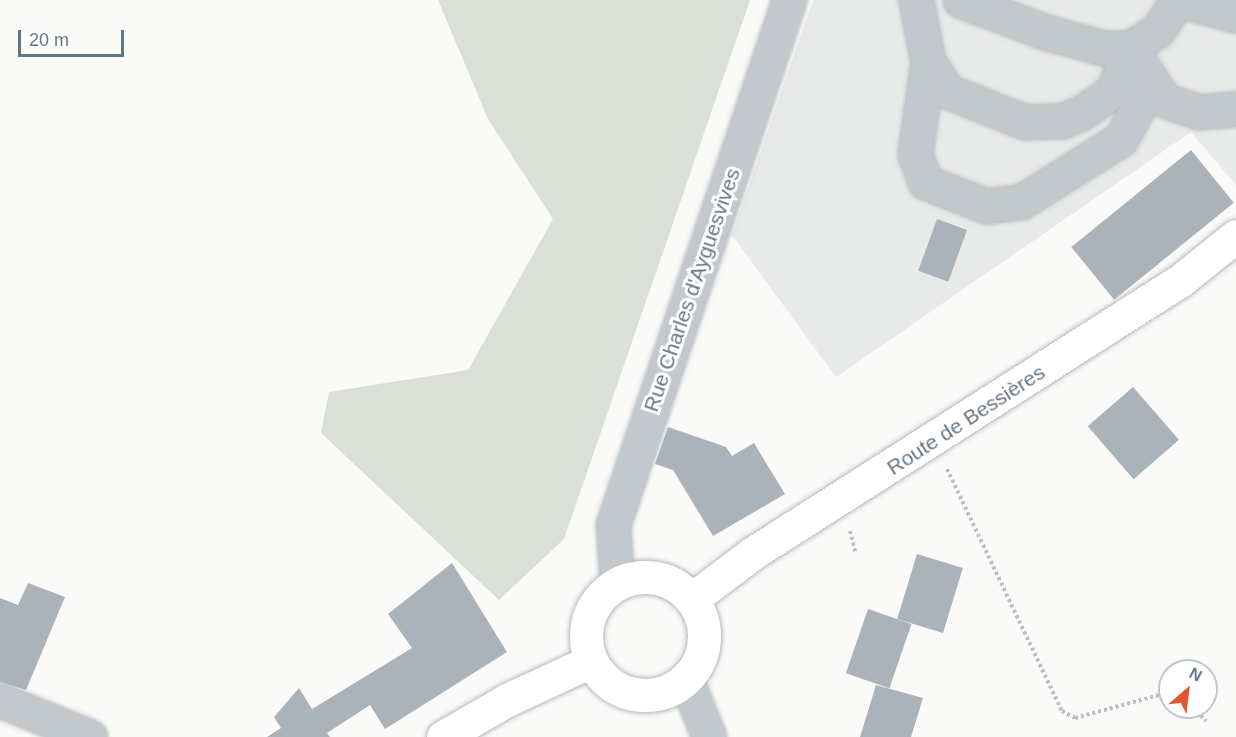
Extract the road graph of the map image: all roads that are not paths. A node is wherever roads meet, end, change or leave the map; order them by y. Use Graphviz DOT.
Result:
graph roads {
  1 [pos="789,0"];
  2 [pos="916,0"];
  3 [pos="960,0"];
  4 [pos="1178,0"];
  5 [pos="1236,15"];
  6 [pos="1130,48"];
  7 [pos="928,61"];
  8 [pos="1236,108"];
  9 [pos="1236,236"];
  10 [pos="617,583"];
  11 [pos="692,599"];
  12 [pos="591,661"];
  13 [pos="686,680"];
  14 [pos="0,699"];
  15 [pos="90,737"];
  16 [pos="442,737"];
  17 [pos="709,737"];
  1 -- 10 [label="street, Rue Charles d'Ayguesvives"];
  2 -- 7 [label="street"];
  3 -- 6 [label="street"];
  4 -- 5 [label="street"];
  4 -- 6 [label="street"];
  6 -- 7 [label="street"];
  6 -- 7 [label="street"];
  6 -- 8 [label="street"];
  9 -- 11 [label="main road, Route de Bessières"];
  10 -- 11 [label="main road"];
  10 -- 12 [label="main road"];
  11 -- 13 [label="main road"];
  12 -- 13 [label="main road"];
  12 -- 16 [label="main road"];
  13 -- 17 [label="street"];
  14 -- 15 [label="street"];
}
